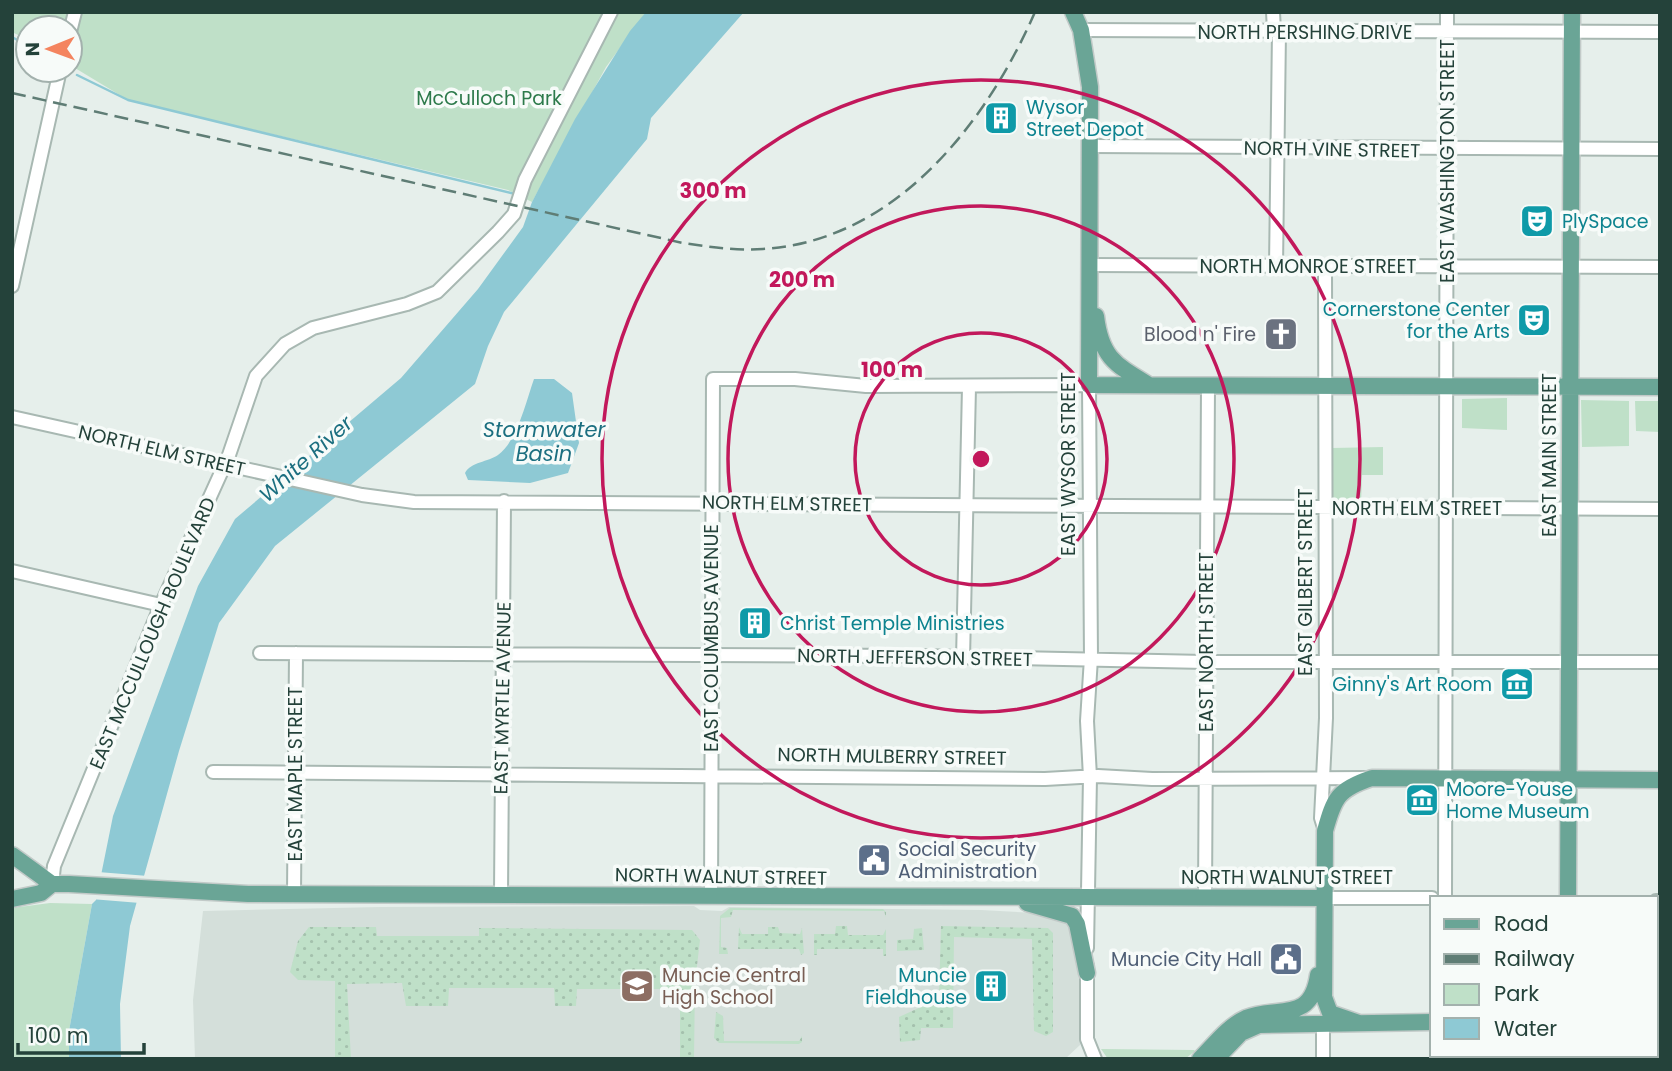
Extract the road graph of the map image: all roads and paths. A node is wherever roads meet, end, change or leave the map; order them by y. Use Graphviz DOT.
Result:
graph roads {
  1 [pos="611,12"];
  2 [pos="1073,12"];
  3 [pos="1273,12"];
  4 [pos="1447,12"];
  5 [pos="1572,12"];
  6 [pos="1081,30"];
  7 [pos="1276,31"];
  8 [pos="1572,32"];
  9 [pos="1660,32"];
  10 [pos="1447,33"];
  11 [pos="57,84"];
  12 [pos="1092,146"];
  13 [pos="1277,148"];
  14 [pos="1660,149"];
  15 [pos="1447,150"];
  16 [pos="1572,150"];
  17 [pos="1088,265"];
  18 [pos="1325,266"];
  19 [pos="1447,266"];
  20 [pos="1276,267"];
  21 [pos="1571,267"];
  22 [pos="1660,267"];
  23 [pos="13,279"];
  24 [pos="1088,283"];
  25 [pos="1089,385"];
  26 [pos="1151,386"];
  27 [pos="1570,386"];
  28 [pos="969,387"];
  29 [pos="1208,387"];
  30 [pos="1324,387"];
  31 [pos="1448,387"];
  32 [pos="1660,387"];
  33 [pos="12,417"];
  34 [pos="224,464"];
  35 [pos="504,501"];
  36 [pos="712,502"];
  37 [pos="967,505"];
  38 [pos="1090,506"];
  39 [pos="1207,508"];
  40 [pos="1326,508"];
  41 [pos="1447,508"];
  42 [pos="1570,509"];
  43 [pos="1660,509"];
  44 [pos="12,571"];
  45 [pos="161,605"];
  46 [pos="260,653"];
  47 [pos="296,653"];
  48 [pos="502,654"];
  49 [pos="711,654"];
  50 [pos="1091,658"];
  51 [pos="963,659"];
  52 [pos="1326,661"];
  53 [pos="1447,661"];
  54 [pos="1570,661"];
  55 [pos="1205,662"];
  56 [pos="1660,662"];
  57 [pos="213,772"];
  58 [pos="296,772"];
  59 [pos="710,774"];
  60 [pos="500,775"];
  61 [pos="1090,777"];
  62 [pos="1322,777"];
  63 [pos="1372,778"];
  64 [pos="1207,779"];
  65 [pos="1446,779"];
  66 [pos="1570,780"];
  67 [pos="1660,780"];
  68 [pos="1325,831"];
  69 [pos="12,855"];
  70 [pos="61,884"];
  71 [pos="501,894"];
  72 [pos="294,895"];
  73 [pos="1446,896"];
  74 [pos="1568,896"];
  75 [pos="710,897"];
  76 [pos="1012,897"];
  77 [pos="1205,897"];
  78 [pos="1087,898"];
  79 [pos="1324,898"];
  80 [pos="1430,898"];
  81 [pos="12,899"];
  82 [pos="1323,946"];
  83 [pos="1087,973"];
  84 [pos="1430,1022"];
  85 [pos="1359,1023"];
  86 [pos="1323,1025"];
  87 [pos="1095,1059"];
  88 [pos="1200,1059"];
  89 [pos="1216,1059"];
  90 [pos="1323,1059"];
  1 -- 34 [label="street, EAST MCCULLOUGH BOULEVARD"];
  2 -- 6 [label="main road, EAST WYSOR STREET"];
  3 -- 7 [label="street"];
  4 -- 10 [label="street, EAST WASHINGTON STREET"];
  5 -- 8 [label="main road, EAST MAIN STREET"];
  6 -- 7 [label="street, NORTH PERSHING DRIVE"];
  6 -- 12 [label="main road, EAST WYSOR STREET"];
  7 -- 10 [label="street, NORTH PERSHING DRIVE"];
  7 -- 13 [label="street"];
  8 -- 9 [label="street, NORTH PERSHING DRIVE"];
  8 -- 10 [label="street, NORTH PERSHING DRIVE"];
  8 -- 16 [label="main road, EAST MAIN STREET"];
  10 -- 15 [label="street, EAST WASHINGTON STREET"];
  11 -- 23 [label="street"];
  12 -- 13 [label="street, NORTH VINE STREET"];
  12 -- 17 [label="main road, EAST WYSOR STREET"];
  13 -- 15 [label="street, NORTH VINE STREET"];
  13 -- 20 [label="street"];
  14 -- 16 [label="street, NORTH VINE STREET"];
  15 -- 16 [label="street, NORTH VINE STREET"];
  15 -- 19 [label="street, EAST WASHINGTON STREET"];
  16 -- 21 [label="main road, EAST MAIN STREET"];
  17 -- 20 [label="street, NORTH MONROE STREET"];
  17 -- 24 [label="main road, EAST WYSOR STREET"];
  18 -- 19 [label="street, NORTH MONROE STREET"];
  18 -- 20 [label="street, NORTH MONROE STREET"];
  18 -- 30 [label="street, EAST GILBERT STREET"];
  19 -- 21 [label="street, NORTH MONROE STREET"];
  19 -- 31 [label="street, EAST WASHINGTON STREET"];
  21 -- 22 [label="street, NORTH MONROE STREET"];
  21 -- 27 [label="main road, EAST MAIN STREET"];
  24 -- 25 [label="main road, EAST WYSOR STREET"];
  24 -- 26 [label="main road"];
  25 -- 26 [label="main road"];
  25 -- 28 [label="street"];
  25 -- 38 [label="street, EAST WYSOR STREET"];
  26 -- 29 [label="main road"];
  27 -- 31 [label="main road"];
  27 -- 32 [label="main road"];
  27 -- 42 [label="main road, EAST MAIN STREET"];
  28 -- 36 [label="street, EAST COLUMBUS AVENUE"];
  28 -- 37 [label="street"];
  29 -- 30 [label="main road"];
  29 -- 39 [label="street, EAST NORTH STREET"];
  30 -- 31 [label="main road"];
  30 -- 40 [label="street, EAST GILBERT STREET"];
  31 -- 41 [label="street, EAST WASHINGTON STREET"];
  33 -- 34 [label="street, NORTH ELM STREET"];
  34 -- 35 [label="street, NORTH ELM STREET"];
  34 -- 45 [label="street, EAST MCCULLOUGH BOULEVARD"];
  35 -- 36 [label="street, NORTH ELM STREET"];
  35 -- 48 [label="street, EAST MYRTLE AVENUE"];
  36 -- 37 [label="street, NORTH ELM STREET"];
  36 -- 49 [label="street, EAST COLUMBUS AVENUE"];
  37 -- 38 [label="street, NORTH ELM STREET"];
  37 -- 51 [label="street"];
  38 -- 39 [label="street, NORTH ELM STREET"];
  38 -- 50 [label="street, EAST WYSOR STREET"];
  39 -- 40 [label="street, NORTH ELM STREET"];
  39 -- 55 [label="street, EAST NORTH STREET"];
  40 -- 41 [label="street, NORTH ELM STREET"];
  40 -- 52 [label="street, EAST GILBERT STREET"];
  41 -- 42 [label="street, NORTH ELM STREET"];
  41 -- 53 [label="street, EAST WASHINGTON STREET"];
  42 -- 43 [label="street, NORTH ELM STREET"];
  42 -- 54 [label="main road, EAST MAIN STREET"];
  44 -- 45 [label="street"];
  45 -- 70 [label="street, EAST MCCULLOUGH BOULEVARD"];
  46 -- 47 [label="street, NORTH JEFFERSON STREET"];
  47 -- 48 [label="street, NORTH JEFFERSON STREET"];
  47 -- 58 [label="street, EAST MAPLE STREET"];
  48 -- 49 [label="street, NORTH JEFFERSON STREET"];
  48 -- 60 [label="street, EAST MYRTLE AVENUE"];
  49 -- 51 [label="street, NORTH JEFFERSON STREET"];
  49 -- 59 [label="street, EAST COLUMBUS AVENUE"];
  50 -- 51 [label="street, NORTH JEFFERSON STREET"];
  50 -- 55 [label="street, NORTH JEFFERSON STREET"];
  50 -- 61 [label="street, EAST WYSOR STREET"];
  52 -- 53 [label="street, NORTH JEFFERSON STREET"];
  52 -- 55 [label="street, NORTH JEFFERSON STREET"];
  52 -- 62 [label="street, EAST GILBERT STREET"];
  53 -- 54 [label="street, NORTH JEFFERSON STREET"];
  53 -- 65 [label="street, EAST WASHINGTON STREET"];
  54 -- 56 [label="street, NORTH JEFFERSON STREET"];
  54 -- 66 [label="main road, EAST MAIN STREET"];
  55 -- 64 [label="street, EAST NORTH STREET"];
  57 -- 58 [label="street, NORTH MULBERRY STREET"];
  58 -- 60 [label="street, NORTH MULBERRY STREET"];
  58 -- 72 [label="street, EAST MAPLE STREET"];
  59 -- 60 [label="street, NORTH MULBERRY STREET"];
  59 -- 61 [label="street, NORTH MULBERRY STREET"];
  59 -- 75 [label="street, EAST COLUMBUS AVENUE"];
  60 -- 71 [label="street, EAST MYRTLE AVENUE"];
  61 -- 64 [label="street, NORTH MULBERRY STREET"];
  61 -- 78 [label="street, EAST WYSOR STREET"];
  62 -- 63 [label="street, NORTH MULBERRY STREET"];
  62 -- 64 [label="street, NORTH MULBERRY STREET"];
  62 -- 68 [label="street, EAST GILBERT STREET"];
  63 -- 65 [label="main road, NORTH MULBERRY STREET"];
  63 -- 68 [label="main road"];
  64 -- 77 [label="street, EAST NORTH STREET"];
  65 -- 66 [label="main road, NORTH MULBERRY STREET"];
  65 -- 73 [label="street, EAST WASHINGTON STREET"];
  66 -- 67 [label="main road, NORTH MULBERRY STREET"];
  66 -- 74 [label="main road, EAST MAIN STREET"];
  68 -- 79 [label="main road, EAST GILBERT STREET"];
  69 -- 70 [label="main road"];
  70 -- 72 [label="main road, NORTH WALNUT STREET"];
  70 -- 81 [label="main road, NORTH WALNUT STREET"];
  71 -- 72 [label="main road, NORTH WALNUT STREET"];
  71 -- 75 [label="main road, NORTH WALNUT STREET"];
  75 -- 76 [label="main road, NORTH WALNUT STREET"];
  76 -- 78 [label="main road, NORTH WALNUT STREET"];
  76 -- 83 [label="main road"];
  77 -- 78 [label="main road, NORTH WALNUT STREET"];
  77 -- 79 [label="main road, NORTH WALNUT STREET"];
  78 -- 83 [label="street, EAST WYSOR STREET"];
  79 -- 80 [label="street, NORTH WALNUT STREET"];
  79 -- 82 [label="main road, EAST GILBERT STREET"];
  82 -- 85 [label="main road"];
  82 -- 88 [label="main road"];
  83 -- 87 [label="street, EAST WYSOR STREET"];
  84 -- 85 [label="main road"];
  85 -- 86 [label="main road"];
  86 -- 89 [label="main road"];
  86 -- 90 [label="street"];
}
